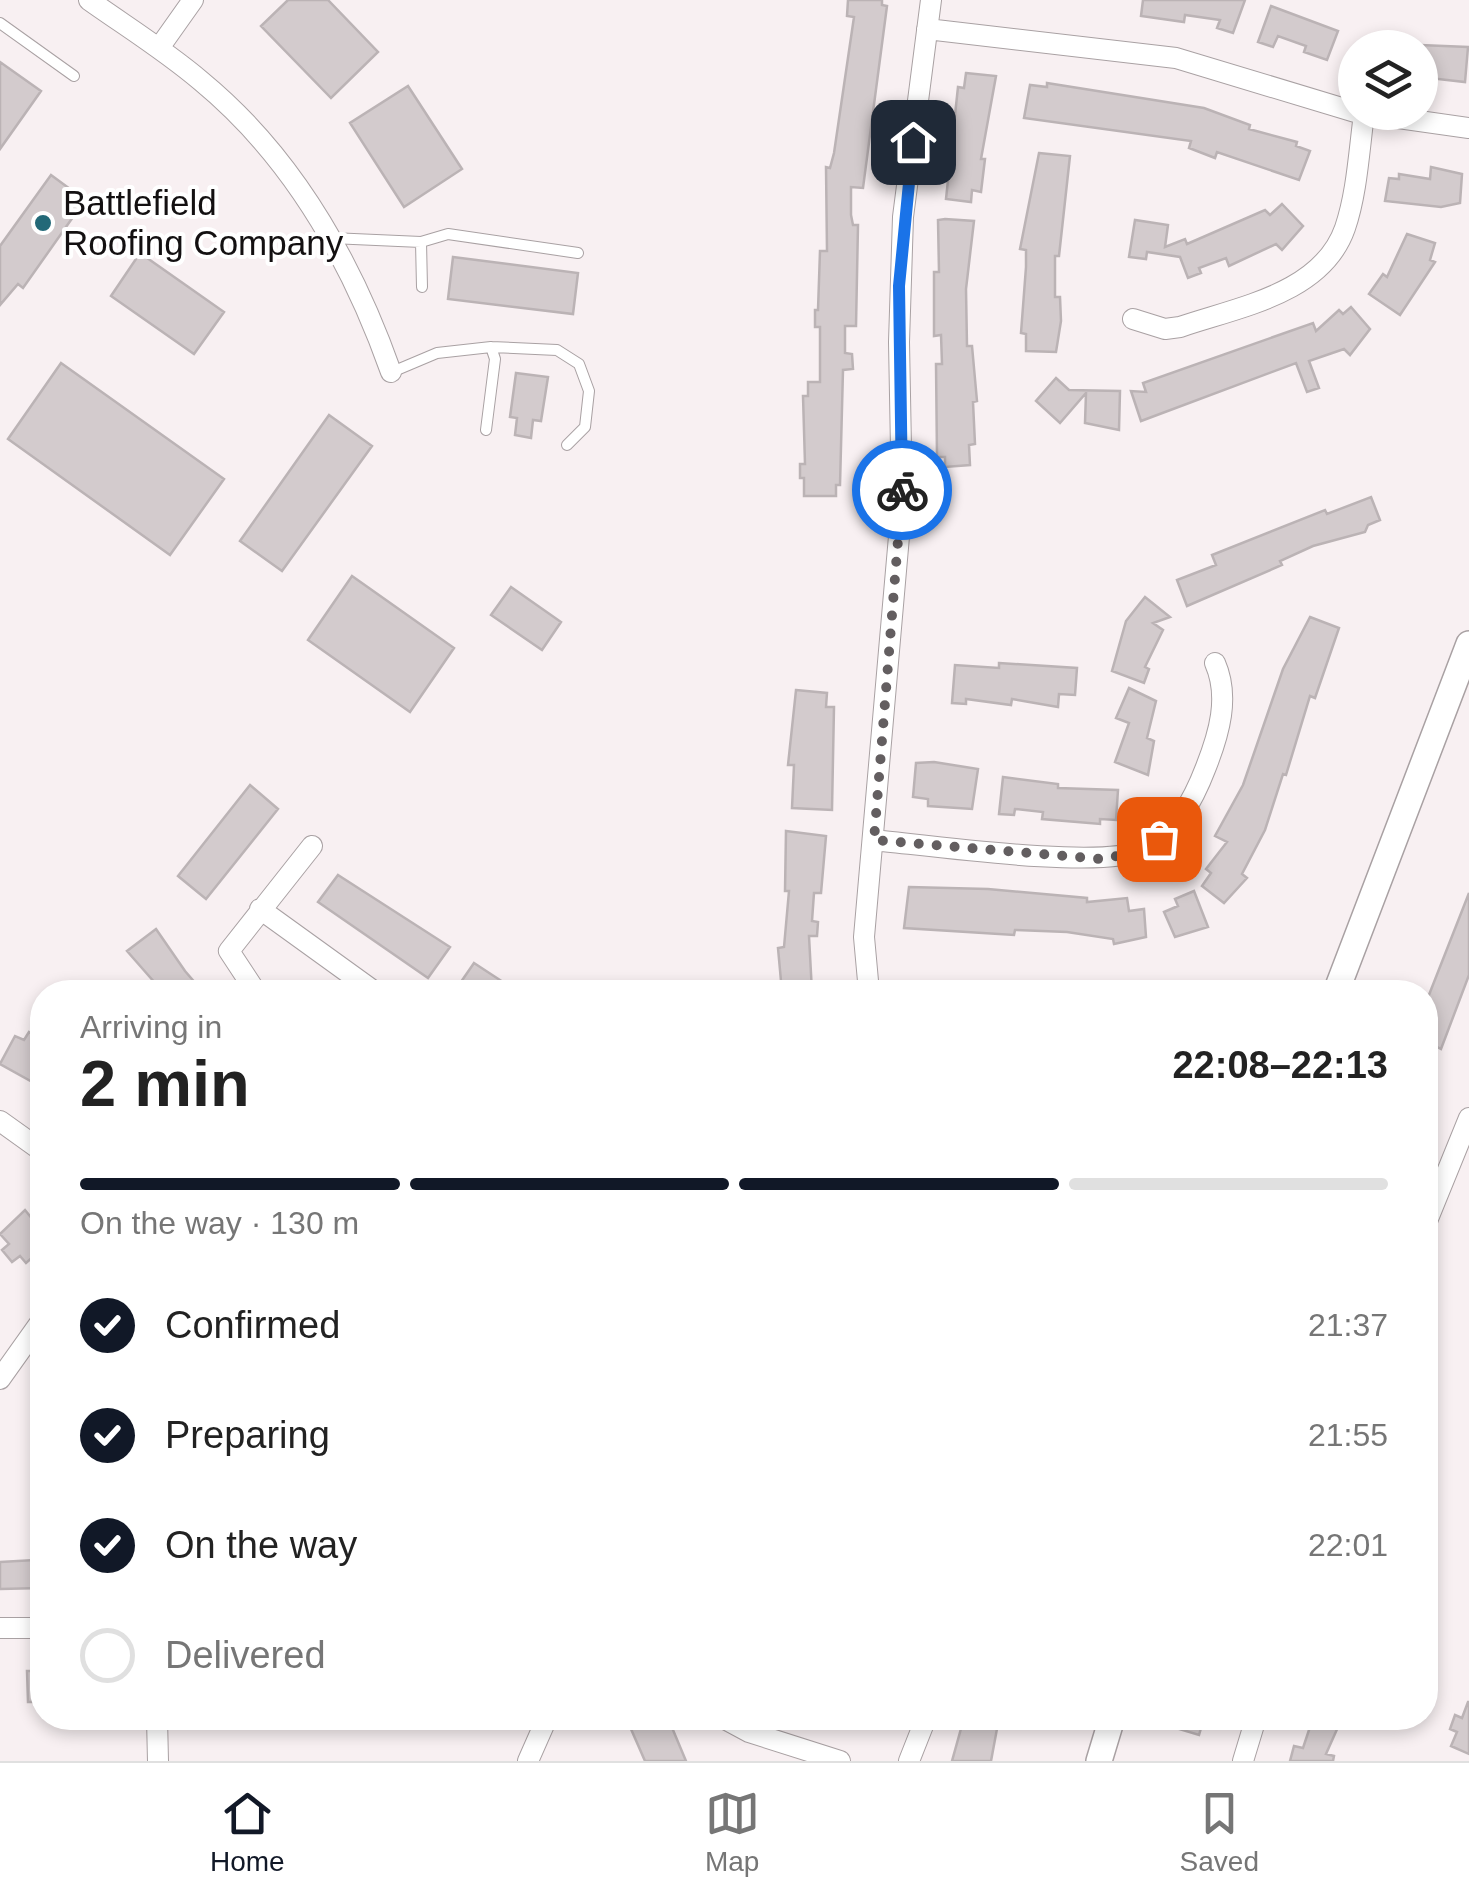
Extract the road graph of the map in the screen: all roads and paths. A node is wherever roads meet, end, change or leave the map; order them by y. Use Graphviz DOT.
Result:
graph roads {
  1 [pos="90,0"];
  2 [pos="193,0"];
  3 [pos="931,0"];
  4 [pos="0,23"];
  5 [pos="927,28"];
  6 [pos="159,48"];
  7 [pos="74,76"];
  8 [pos="1338,107"];
  9 [pos="1438,122"];
  10 [pos="1464,125"];
  11 [pos="1356,130"];
  12 [pos="330,238"];
  13 [pos="421,242"];
  14 [pos="578,253"];
  15 [pos="422,287"];
  16 [pos="1133,319"];
  17 [pos="491,348"];
  18 [pos="391,372"];
  19 [pos="486,430"];
  20 [pos="567,445"];
  21 [pos="1469,644"];
  22 [pos="1214,664"];
  23 [pos="874,840"];
  24 [pos="312,846"];
  25 [pos="260,909"];
  26 [pos="248,980"];
  27 [pos="358,980"];
  28 [pos="867,980"];
  29 [pos="1341,980"];
  30 [pos="1469,1118"];
  31 [pos="0,1120"];
  32 [pos="30,1142"];
  33 [pos="1438,1194"];
  34 [pos="30,1337"];
  35 [pos="0,1379"];
  36 [pos="0,1628"];
  37 [pos="30,1628"];
  38 [pos="157,1730"];
  39 [pos="542,1730"];
  40 [pos="745,1730"];
  41 [pos="921,1730"];
  42 [pos="1108,1730"];
  43 [pos="1252,1730"];
  44 [pos="158,1761"];
  45 [pos="528,1761"];
  46 [pos="840,1761"];
  47 [pos="909,1761"];
  48 [pos="1099,1761"];
  49 [pos="1243,1761"];
  1 -- 6 [label="street"];
  2 -- 6 [label="street"];
  3 -- 5 [label="street"];
  4 -- 7 [label="lane"];
  5 -- 8 [label="street"];
  5 -- 23 [label="street"];
  6 -- 12 [label="street"];
  9 -- 10 [label="street"];
  11 -- 16 [label="street"];
  12 -- 13 [label="lane"];
  12 -- 18 [label="street"];
  13 -- 14 [label="lane"];
  13 -- 15 [label="lane"];
  17 -- 18 [label="lane"];
  17 -- 19 [label="lane"];
  17 -- 20 [label="lane"];
  21 -- 29 [label="street"];
  22 -- 23 [label="street"];
  23 -- 28 [label="street"];
  24 -- 25 [label="street"];
  25 -- 26 [label="street"];
  25 -- 27 [label="street"];
  30 -- 33 [label="street"];
  31 -- 32 [label="street"];
  34 -- 35 [label="street"];
  36 -- 37 [label="street"];
  38 -- 44 [label="street"];
  39 -- 45 [label="street"];
  40 -- 46 [label="street"];
  41 -- 47 [label="street"];
  42 -- 48 [label="street"];
  43 -- 49 [label="street"];
}
